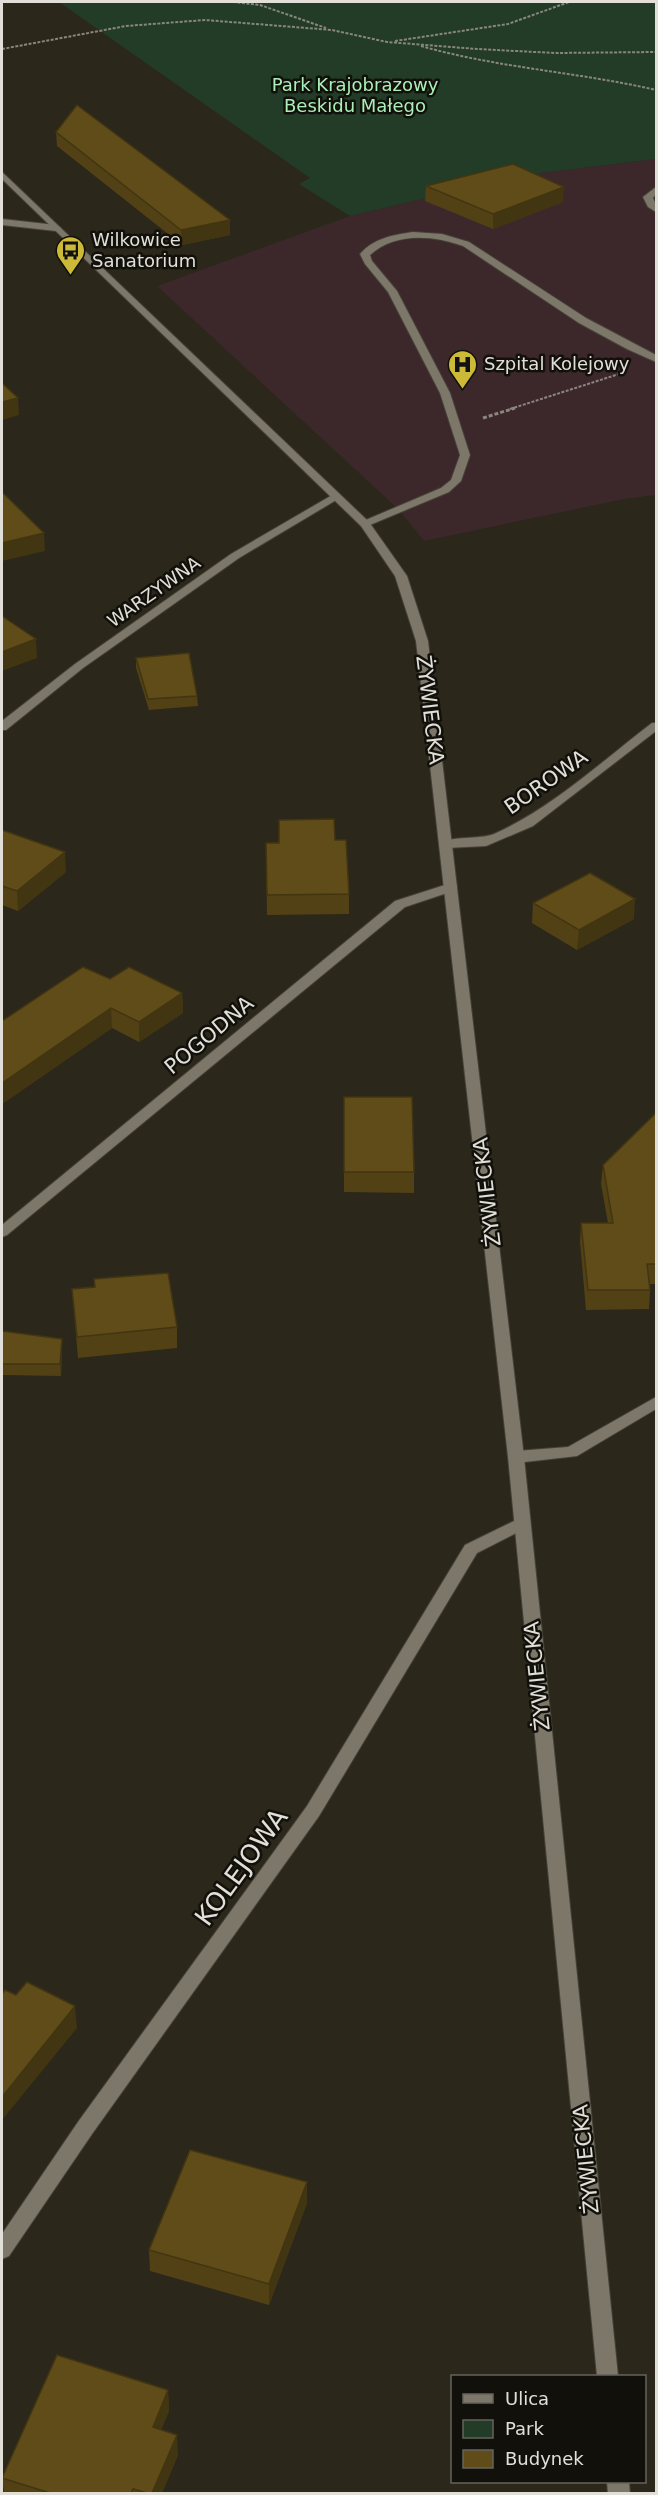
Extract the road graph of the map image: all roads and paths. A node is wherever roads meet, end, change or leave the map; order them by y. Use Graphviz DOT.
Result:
graph roads {
  1 [pos="233,2"];
  2 [pos="569,2"];
  3 [pos="332,30"];
  4 [pos="387,42"];
  5 [pos="414,44"];
  6 [pos="2,50"];
  7 [pos="657,52"];
  8 [pos="657,90"];
  9 [pos="2,176"];
  10 [pos="657,190"];
  11 [pos="657,209"];
  12 [pos="2,222"];
  13 [pos="56,228"];
  14 [pos="657,359"];
  15 [pos="622,372"];
  16 [pos="478,419"];
  17 [pos="334,497"];
  18 [pos="364,524"];
  19 [pos="657,726"];
  20 [pos="2,727"];
  21 [pos="447,844"];
  22 [pos="451,887"];
  23 [pos="2,1232"];
  24 [pos="657,1402"];
  25 [pos="516,1457"];
  26 [pos="522,1523"];
  27 [pos="2,2250"];
  28 [pos="608,2375"];
  1 -- 3 [label="path"];
  2 -- 4 [label="path"];
  3 -- 4 [label="path"];
  3 -- 6 [label="path"];
  4 -- 5 [label="path"];
  5 -- 7 [label="path"];
  5 -- 8 [label="path"];
  9 -- 13 [label="main road, ŻYWIECKA"];
  10 -- 11 [label="main road"];
  12 -- 13 [label="main road"];
  13 -- 17 [label="main road, ŻYWIECKA"];
  14 -- 18 [label="main road"];
  15 -- 16 [label="path"];
  17 -- 18 [label="main road, ŻYWIECKA"];
  17 -- 20 [label="main road, WARZYWNA"];
  18 -- 21 [label="main road, ŻYWIECKA"];
  19 -- 21 [label="main road, BOROWA"];
  21 -- 22 [label="main road, ŻYWIECKA"];
  22 -- 23 [label="main road, POGODNA"];
  22 -- 25 [label="main road, ŻYWIECKA"];
  24 -- 25 [label="main road"];
  25 -- 26 [label="main road, ŻYWIECKA"];
  26 -- 27 [label="main road, KOLEJOWA"];
  26 -- 28 [label="main road, ŻYWIECKA"];
}
